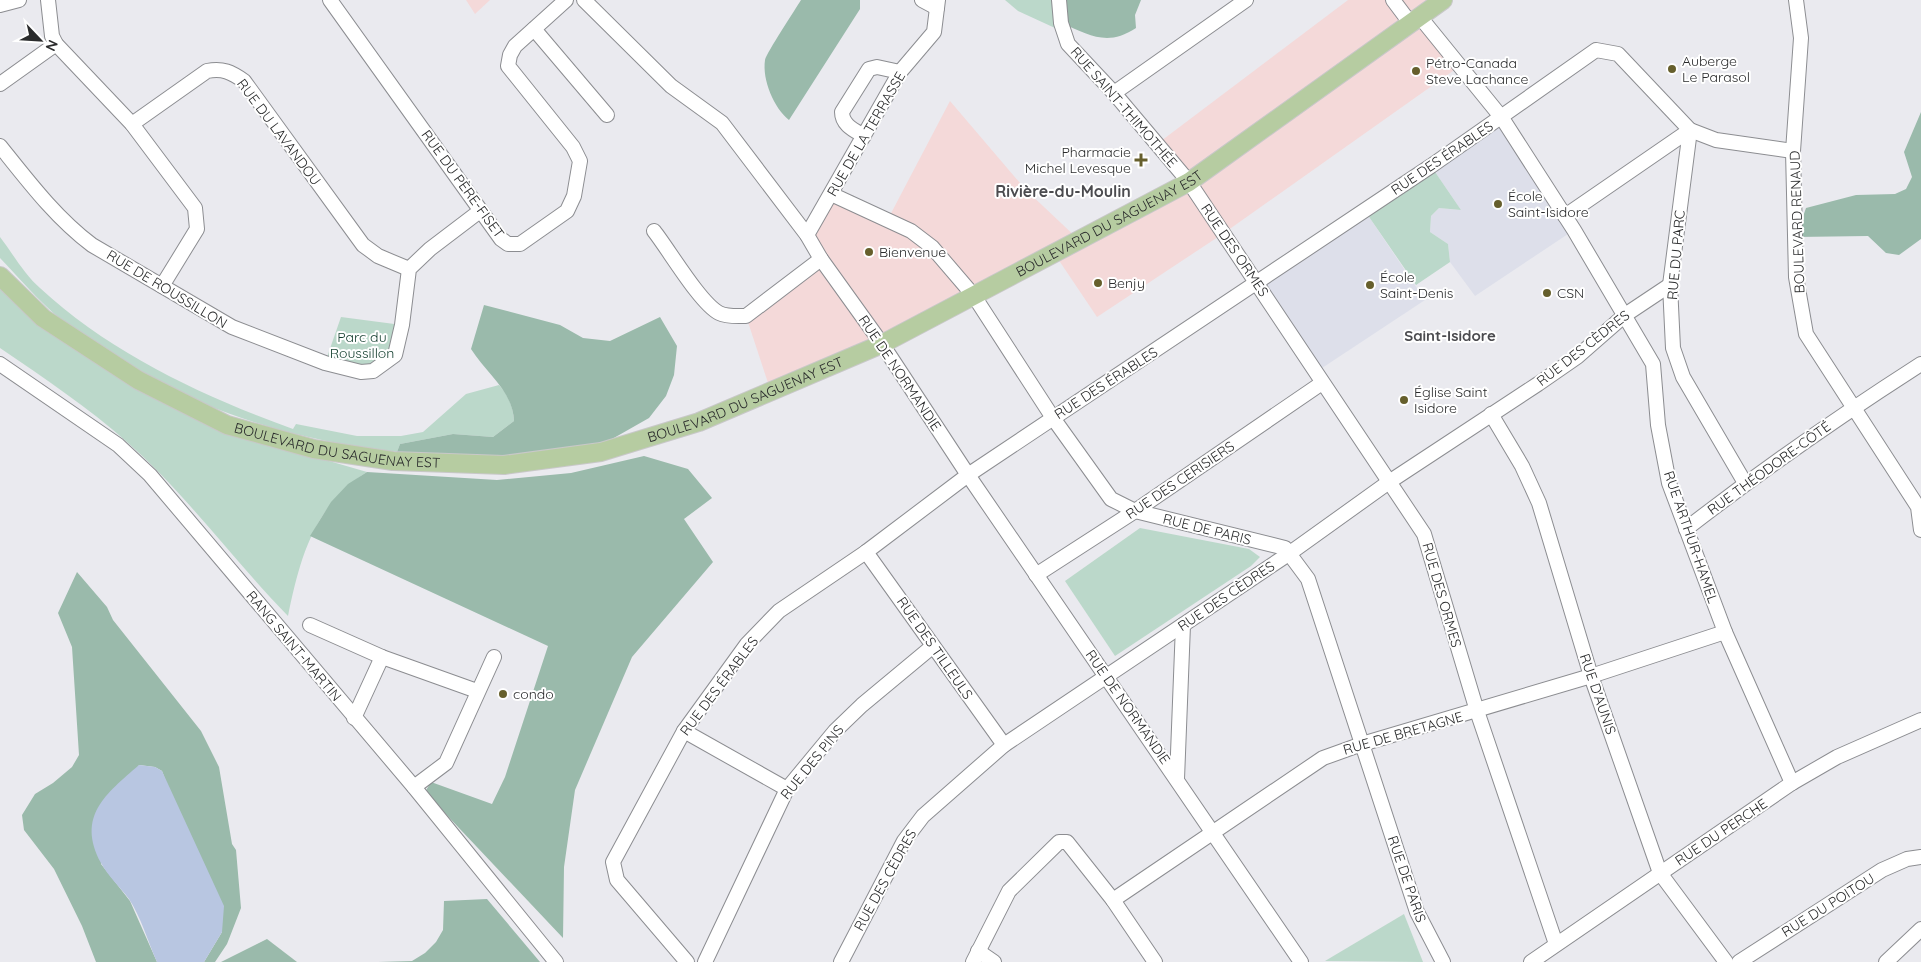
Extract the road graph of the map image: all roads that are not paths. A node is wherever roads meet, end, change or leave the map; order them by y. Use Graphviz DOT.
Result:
graph roads {
  1 [pos="19,0"];
  2 [pos="48,0"];
  3 [pos="330,0"];
  4 [pos="566,0"];
  5 [pos="584,0"];
  6 [pos="922,0"];
  7 [pos="1059,0"];
  8 [pos="1246,0"];
  9 [pos="1393,0"];
  10 [pos="1443,0"];
  11 [pos="1796,0"];
  12 [pos="938,4"];
  13 [pos="0,5"];
  14 [pos="1416,20"];
  15 [pos="534,29"];
  16 [pos="56,44"];
  17 [pos="900,72"];
  18 [pos="0,84"];
  19 [pos="1114,93"];
  20 [pos="607,115"];
  21 [pos="1502,118"];
  22 [pos="132,124"];
  23 [pos="1690,130"];
  24 [pos="864,136"];
  25 [pos="0,146"];
  26 [pos="1793,152"];
  27 [pos="1189,182"];
  28 [pos="831,194"];
  29 [pos="480,211"];
  30 [pos="1565,216"];
  31 [pos="654,231"];
  32 [pos="807,235"];
  33 [pos="821,259"];
  34 [pos="408,269"];
  35 [pos="0,276"];
  36 [pos="1258,283"];
  37 [pos="1670,285"];
  38 [pos="162,286"];
  39 [pos="974,296"];
  40 [pos="1625,315"];
  41 [pos="882,344"];
  42 [pos="0,364"];
  43 [pos="1921,364"];
  44 [pos="1322,382"];
  45 [pos="1853,407"];
  46 [pos="1491,414"];
  47 [pos="1053,418"];
  48 [pos="968,476"];
  49 [pos="1388,482"];
  50 [pos="1745,483"];
  51 [pos="1135,511"];
  52 [pos="1686,529"];
  53 [pos="1921,530"];
  54 [pos="866,552"];
  55 [pos="1290,553"];
  56 [pos="1036,575"];
  57 [pos="310,625"];
  58 [pos="1183,625"];
  59 [pos="1724,632"];
  60 [pos="933,646"];
  61 [pos="382,657"];
  62 [pos="494,657"];
  63 [pos="1106,676"];
  64 [pos="1591,676"];
  65 [pos="477,690"];
  66 [pos="1477,711"];
  67 [pos="354,718"];
  68 [pos="1921,720"];
  69 [pos="684,731"];
  70 [pos="1362,744"];
  71 [pos="1004,745"];
  72 [pos="1177,779"];
  73 [pos="1792,783"];
  74 [pos="414,787"];
  75 [pos="787,789"];
  76 [pos="1211,832"];
  77 [pos="1921,858"];
  78 [pos="1660,873"];
  79 [pos="1113,900"];
  80 [pos="1921,929"];
  81 [pos="1556,944"];
  82 [pos="976,956"];
  83 [pos="556,962"];
  84 [pos="687,962"];
  85 [pos="705,962"];
  86 [pos="842,962"];
  87 [pos="994,962"];
  88 [pos="1156,962"];
  89 [pos="1301,962"];
  90 [pos="1443,962"];
  91 [pos="1531,962"];
  92 [pos="1726,962"];
  93 [pos="1739,962"];
  94 [pos="1886,962"];
  1 -- 13 [label="street"];
  2 -- 16 [label="street"];
  3 -- 29 [label="street, RUE DU PÈRE-FISET"];
  4 -- 15 [label="street, RUE DU PÈRE-FISET"];
  5 -- 32 [label="street, RUE DE NORMANDIE"];
  6 -- 12 [label="street, RUE DE LA TERRASSE"];
  7 -- 19 [label="street, RUE SAINT-THIMOTHÉE"];
  8 -- 19 [label="street"];
  9 -- 14 [label="street, RUE ARTHUR-HAMEL"];
  10 -- 14 [label="main road, BOULEVARD DU SAGUENAY EST"];
  11 -- 26 [label="street, BOULEVARD RENAUD"];
  12 -- 17 [label="street, RUE DE LA TERRASSE"];
  14 -- 21 [label="street, RUE ARTHUR-HAMEL"];
  14 -- 27 [label="main road, BOULEVARD DU SAGUENAY EST"];
  15 -- 20 [label="street"];
  15 -- 29 [label="street, RUE DU PÈRE-FISET"];
  16 -- 18 [label="street"];
  16 -- 22 [label="street"];
  17 -- 24 [label="street, RUE DE LA TERRASSE"];
  17 -- 24 [label="street"];
  19 -- 27 [label="street, RUE SAINT-THIMOTHÉE"];
  21 -- 23 [label="street, RUE DES ÉRABLES"];
  21 -- 30 [label="street, RUE ARTHUR-HAMEL"];
  21 -- 36 [label="street, RUE DES ÉRABLES"];
  22 -- 34 [label="street, RUE DU LAVANDOU"];
  22 -- 38 [label="street"];
  23 -- 26 [label="street"];
  23 -- 30 [label="street"];
  23 -- 37 [label="street, RUE DU PARC"];
  24 -- 28 [label="street, RUE DE LA TERRASSE"];
  25 -- 38 [label="street, RUE DE ROUSSILLON"];
  26 -- 45 [label="street, BOULEVARD RENAUD"];
  27 -- 36 [label="street, RUE DES ORMES"];
  27 -- 39 [label="main road, BOULEVARD DU SAGUENAY EST"];
  28 -- 32 [label="street, RUE DE LA TERRASSE"];
  28 -- 39 [label="street, RUE DE PARIS"];
  29 -- 34 [label="street"];
  30 -- 40 [label="street, RUE ARTHUR-HAMEL"];
  31 -- 33 [label="street"];
  32 -- 33 [label="street, RUE DE NORMANDIE"];
  33 -- 41 [label="street, RUE DE NORMANDIE"];
  34 -- 38 [label="street, RUE DE ROUSSILLON"];
  35 -- 41 [label="main road, BOULEVARD DU SAGUENAY EST"];
  36 -- 44 [label="street, RUE DES ORMES"];
  36 -- 47 [label="street, RUE DES ÉRABLES"];
  37 -- 40 [label="street, RUE DES CÈDRES"];
  37 -- 50 [label="street, RUE DU PARC"];
  39 -- 41 [label="main road, BOULEVARD DU SAGUENAY EST"];
  39 -- 47 [label="street, RUE DE PARIS"];
  40 -- 46 [label="street, RUE DES CÈDRES"];
  40 -- 52 [label="street, RUE ARTHUR-HAMEL"];
  41 -- 48 [label="street, RUE DE NORMANDIE"];
  42 -- 67 [label="street, RANG SAINT-MARTIN"];
  43 -- 45 [label="street, RUE THÉODORE-CÔTÉ"];
  44 -- 49 [label="street, RUE DES ORMES"];
  44 -- 51 [label="street, RUE DES CERISIERS"];
  45 -- 50 [label="street, RUE THÉODORE-CÔTÉ"];
  45 -- 53 [label="street, BOULEVARD RENAUD"];
  46 -- 49 [label="street, RUE DES CÈDRES"];
  46 -- 64 [label="street, RUE D'AUNIS"];
  47 -- 48 [label="street, RUE DES ÉRABLES"];
  47 -- 51 [label="street, RUE DE PARIS"];
  48 -- 54 [label="street, RUE DES ÉRABLES"];
  48 -- 56 [label="street, RUE DE NORMANDIE"];
  49 -- 55 [label="street, RUE DES CÈDRES"];
  49 -- 66 [label="street, RUE DES ORMES"];
  50 -- 52 [label="street, RUE THÉODORE-CÔTÉ"];
  51 -- 55 [label="street, RUE DE PARIS"];
  51 -- 56 [label="street, RUE DES CERISIERS"];
  52 -- 59 [label="street, RUE ARTHUR-HAMEL"];
  54 -- 60 [label="street, RUE DES TILLEULS"];
  54 -- 69 [label="street, RUE DES ÉRABLES"];
  55 -- 58 [label="street, RUE DES CÈDRES"];
  55 -- 70 [label="street, RUE DE PARIS"];
  56 -- 63 [label="street, RUE DE NORMANDIE"];
  57 -- 61 [label="street"];
  58 -- 63 [label="street, RUE DES CÈDRES"];
  58 -- 72 [label="street, RUE DE NORMANDIE"];
  59 -- 64 [label="street, RUE DE BRETAGNE"];
  59 -- 73 [label="street, RUE ARTHUR-HAMEL"];
  60 -- 71 [label="street, RUE DES TILLEULS"];
  60 -- 75 [label="street, RUE DES PINS"];
  61 -- 65 [label="street"];
  61 -- 67 [label="street"];
  62 -- 65 [label="street"];
  63 -- 71 [label="street, RUE DES CÈDRES"];
  63 -- 72 [label="street, RUE DE NORMANDIE"];
  64 -- 66 [label="street, RUE DE BRETAGNE"];
  64 -- 78 [label="street, RUE D'AUNIS"];
  65 -- 74 [label="street"];
  66 -- 70 [label="street, RUE DE BRETAGNE"];
  66 -- 81 [label="street, RUE DES ORMES"];
  67 -- 74 [label="street, RANG SAINT-MARTIN"];
  68 -- 73 [label="street, RUE DU PERCHE"];
  69 -- 75 [label="street"];
  69 -- 84 [label="street, RUE DES ÉRABLES"];
  70 -- 76 [label="street, RUE DE BRETAGNE"];
  70 -- 90 [label="street, RUE DE PARIS"];
  71 -- 86 [label="street, RUE DES CÈDRES"];
  72 -- 76 [label="street, RUE DE NORMANDIE"];
  73 -- 78 [label="street, RUE DU PERCHE"];
  74 -- 83 [label="street, RANG SAINT-MARTIN"];
  75 -- 85 [label="street, RUE DES PINS"];
  76 -- 79 [label="street, RUE DE BRETAGNE"];
  76 -- 89 [label="street, RUE DE NORMANDIE"];
  77 -- 93 [label="street, RUE DU POITOU"];
  78 -- 81 [label="street, RUE DU PERCHE"];
  78 -- 92 [label="street, RUE D'AUNIS"];
  79 -- 82 [label="street"];
  79 -- 88 [label="street"];
  80 -- 94 [label="street"];
  81 -- 91 [label="street, RUE DU PERCHE"];
  82 -- 87 [label="street"];
}
